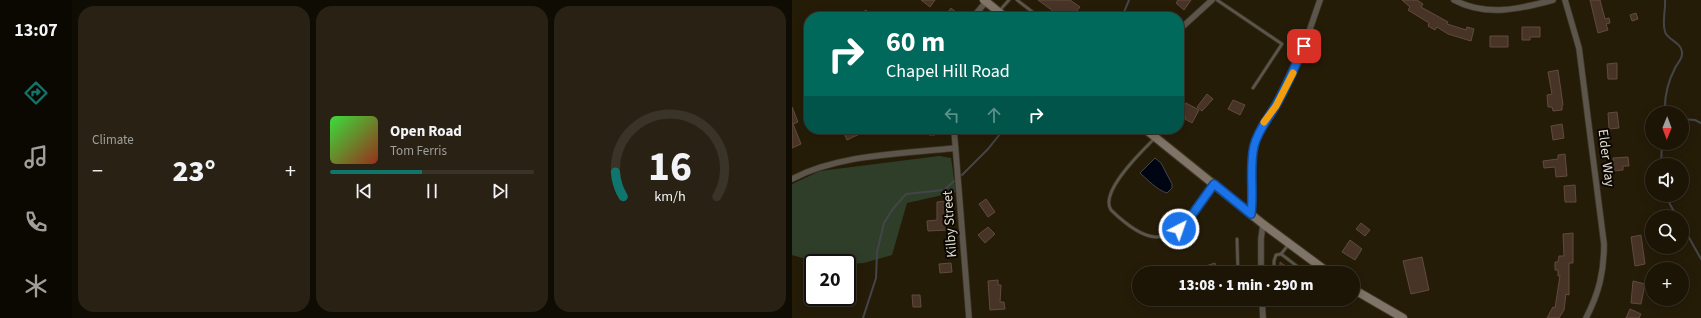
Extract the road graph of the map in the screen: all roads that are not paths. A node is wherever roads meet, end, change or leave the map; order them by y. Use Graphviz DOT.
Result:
graph roads {
  1 [pos="1009,0"];
  2 [pos="1017,0"];
  3 [pos="1212,0"];
  4 [pos="1217,0"];
  5 [pos="1320,0"];
  6 [pos="1454,0"];
  7 [pos="1553,0"];
  8 [pos="1565,0"];
  9 [pos="985,1"];
  10 [pos="977,12"];
  11 [pos="998,12"];
  12 [pos="1003,12"];
  13 [pos="1033,12"];
  14 [pos="1184,25"];
  15 [pos="1253,88"];
  16 [pos="954,134"];
  17 [pos="1151,134"];
  18 [pos="1155,137"];
  19 [pos="955,148"];
  20 [pos="792,179"];
  21 [pos="1214,184"];
  22 [pos="1251,214"];
  23 [pos="1263,224"];
  24 [pos="1237,239"];
  25 [pos="1289,244"];
  26 [pos="1281,254"];
  27 [pos="1238,266"];
  28 [pos="1261,266"];
  29 [pos="1274,266"];
  30 [pos="1297,266"];
  31 [pos="1315,266"];
  32 [pos="1360,293"];
  33 [pos="1262,306"];
  34 [pos="1399,317"];
  35 [pos="969,318"];
  36 [pos="1263,318"];
  37 [pos="1586,318"];
  1 -- 12 [label="lane"];
  2 -- 13 [label="lane"];
  3 -- 14 [label="street"];
  4 -- 15 [label="lane"];
  5 -- 22 [label="street"];
  6 -- 7 [label="street"];
  8 -- 37 [label="street, Elder Way"];
  9 -- 10 [label="street"];
  9 -- 11 [label="main road"];
  16 -- 19 [label="street, Kilby Street"];
  17 -- 18 [label="main road"];
  18 -- 21 [label="main road"];
  18 -- 21 [label="lane"];
  19 -- 20 [label="street"];
  19 -- 35 [label="street, Kilby Street"];
  21 -- 22 [label="main road"];
  22 -- 23 [label="main road"];
  23 -- 25 [label="main road"];
  23 -- 28 [label="street"];
  24 -- 27 [label="lane"];
  25 -- 26 [label="lane"];
  25 -- 31 [label="main road"];
  26 -- 29 [label="lane"];
  26 -- 30 [label="lane"];
  32 -- 34 [label="main road"];
  33 -- 36 [label="street"];
}
